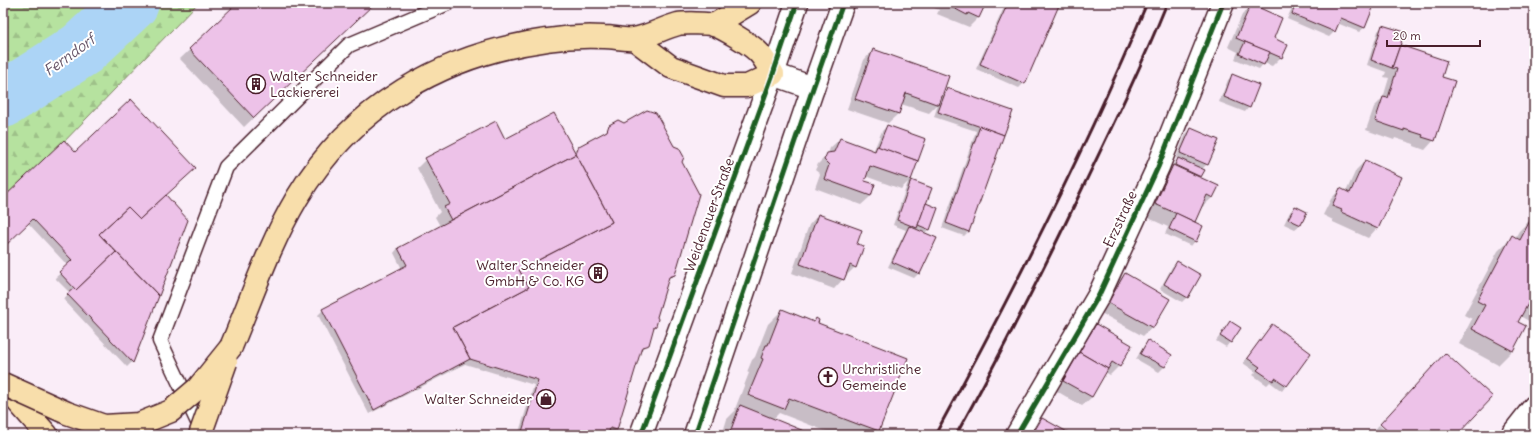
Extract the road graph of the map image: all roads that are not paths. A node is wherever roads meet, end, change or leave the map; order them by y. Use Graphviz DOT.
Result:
graph roads {
  1 [pos="448,3"];
  2 [pos="797,3"];
  3 [pos="843,3"];
  4 [pos="1224,3"];
  5 [pos="745,5"];
  6 [pos="714,25"];
  7 [pos="634,39"];
  8 [pos="773,74"];
  9 [pos="813,88"];
  10 [pos="231,347"];
  11 [pos="3,384"];
  12 [pos="1534,407"];
  13 [pos="47,435"];
  14 [pos="200,435"];
  15 [pos="204,435"];
  16 [pos="641,435"];
  17 [pos="695,435"];
  18 [pos="1017,435"];
  19 [pos="1512,435"];
  1 -- 15 [label="lane"];
  2 -- 8 [label="main road, Weidenauer Straße"];
  3 -- 9 [label="main road"];
  4 -- 18 [label="main road, Erzstraße"];
  5 -- 6 [label="highway"];
  6 -- 7 [label="highway"];
  6 -- 8 [label="highway"];
  7 -- 8 [label="highway"];
  7 -- 10 [label="highway"];
  8 -- 9 [label="main road"];
  8 -- 16 [label="main road, Weidenauer Straße"];
  9 -- 17 [label="main road"];
  10 -- 11 [label="highway, bridge"];
  10 -- 14 [label="highway, bridge"];
  11 -- 13 [label="highway"];
  12 -- 19 [label="main road"];
}
